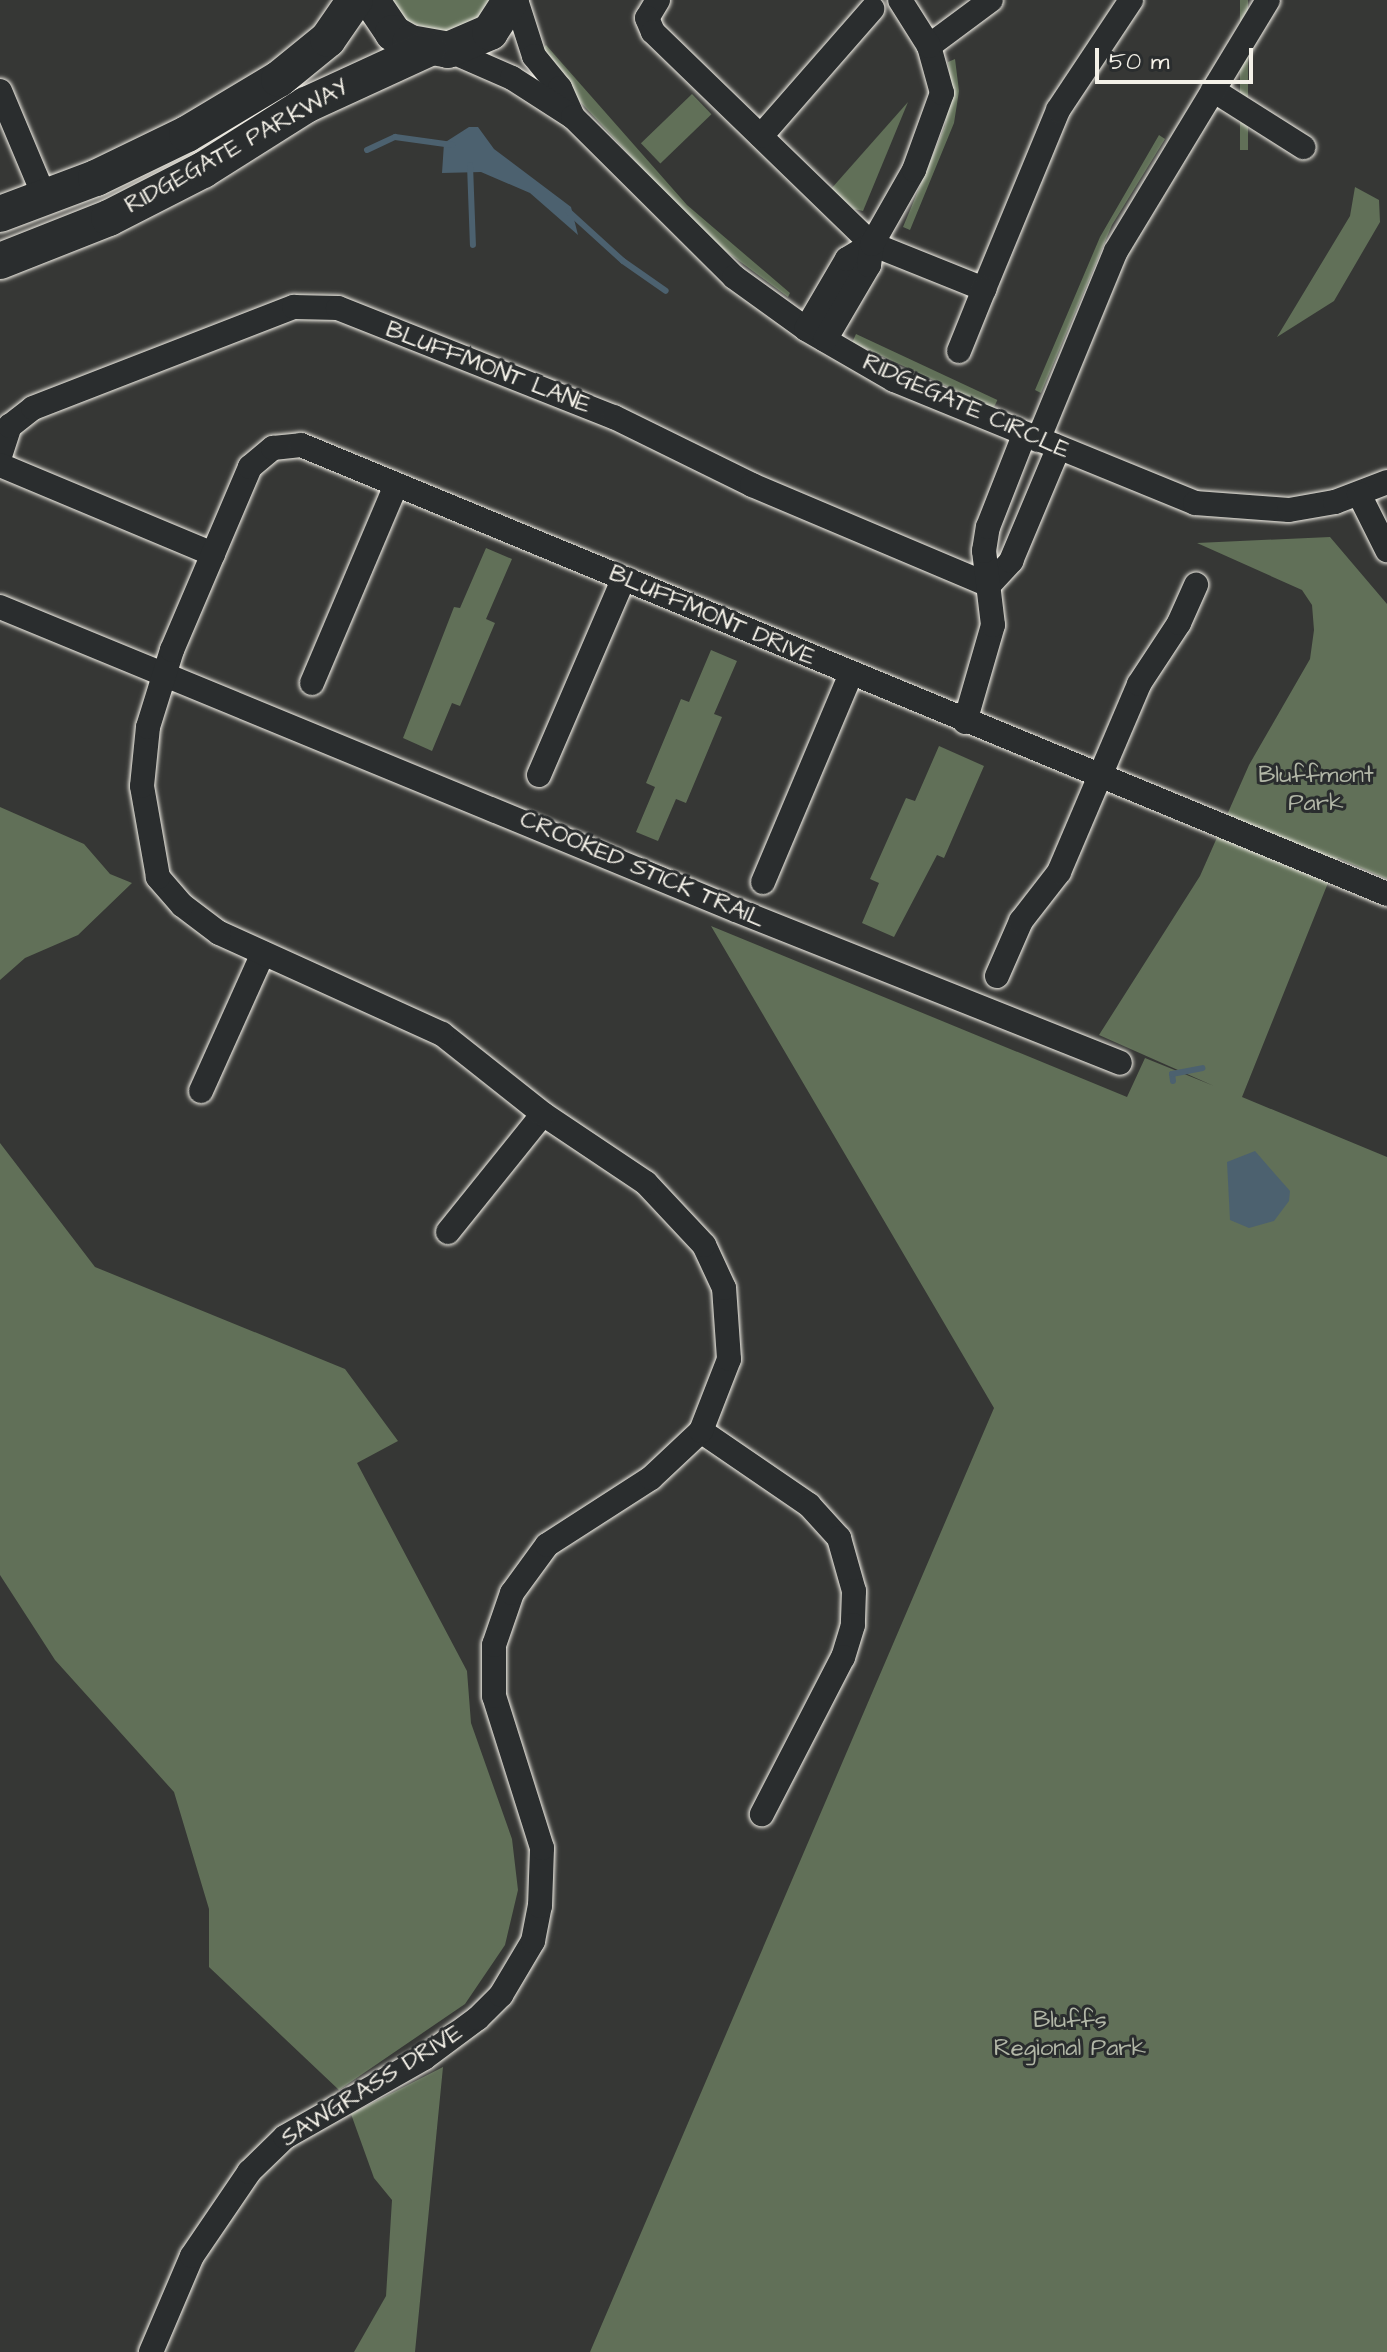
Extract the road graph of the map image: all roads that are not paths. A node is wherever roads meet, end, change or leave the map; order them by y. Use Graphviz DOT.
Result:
graph roads {
  1 [pos="355,0"];
  2 [pos="371,0"];
  3 [pos="514,0"];
  4 [pos="658,0"];
  5 [pos="900,0"];
  6 [pos="991,0"];
  7 [pos="1131,0"];
  8 [pos="1268,0"];
  9 [pos="872,9"];
  10 [pos="929,46"];
  11 [pos="438,49"];
  12 [pos="1213,90"];
  13 [pos="0,91"];
  14 [pos="573,117"];
  15 [pos="761,136"];
  16 [pos="1303,147"];
  17 [pos="45,198"];
  18 [pos="0,214"];
  19 [pos="872,244"];
  20 [pos="0,261"];
  21 [pos="984,289"];
  22 [pos="816,334"];
  23 [pos="959,351"];
  24 [pos="1040,441"];
  25 [pos="0,456"];
  26 [pos="0,465"];
  27 [pos="1387,482"];
  28 [pos="396,485"];
  29 [pos="1359,494"];
  30 [pos="1387,550"];
  31 [pos="213,554"];
  32 [pos="623,580"];
  33 [pos="989,585"];
  34 [pos="1196,585"];
  35 [pos="0,607"];
  36 [pos="851,674"];
  37 [pos="165,677"];
  38 [pos="312,683"];
  39 [pos="965,722"];
  40 [pos="539,775"];
  41 [pos="1099,778"];
  42 [pos="763,882"];
  43 [pos="1387,894"];
  44 [pos="263,953"];
  45 [pos="997,976"];
  46 [pos="1120,1063"];
  47 [pos="201,1091"];
  48 [pos="543,1114"];
  49 [pos="448,1232"];
  50 [pos="701,1431"];
  51 [pos="762,1814"];
  52 [pos="151,2352"];
  1 -- 17 [label="main road, RIDGEGATE PARKWAY"];
  2 -- 11 [label="main road"];
  3 -- 11 [label="main road, RIDGEGATE PARKWAY"];
  3 -- 14 [label="street, RIDGEGATE CIRCLE"];
  4 -- 15 [label="street"];
  5 -- 10 [label="street"];
  6 -- 10 [label="street"];
  7 -- 21 [label="street"];
  8 -- 12 [label="street"];
  9 -- 15 [label="street"];
  10 -- 19 [label="street"];
  11 -- 14 [label="street, RIDGEGATE CIRCLE"];
  11 -- 20 [label="main road, RIDGEGATE PARKWAY"];
  12 -- 16 [label="street"];
  12 -- 24 [label="street"];
  13 -- 17 [label="street"];
  14 -- 22 [label="street, RIDGEGATE CIRCLE"];
  15 -- 19 [label="street"];
  17 -- 18 [label="main road, RIDGEGATE PARKWAY"];
  19 -- 21 [label="street"];
  19 -- 22 [label="street"];
  21 -- 23 [label="street"];
  22 -- 24 [label="street, RIDGEGATE CIRCLE"];
  24 -- 29 [label="street, RIDGEGATE CIRCLE"];
  24 -- 33 [label="street"];
  24 -- 33 [label="street"];
  25 -- 33 [label="street, BLUFFMONT LANE"];
  26 -- 31 [label="street"];
  27 -- 29 [label="street, RIDGEGATE CIRCLE"];
  28 -- 31 [label="street, BLUFFMONT DRIVE"];
  28 -- 32 [label="street, BLUFFMONT DRIVE"];
  28 -- 38 [label="street"];
  29 -- 30 [label="street"];
  31 -- 37 [label="street, BLUFFMONT DRIVE"];
  32 -- 36 [label="street, BLUFFMONT DRIVE"];
  32 -- 40 [label="street"];
  33 -- 39 [label="street"];
  34 -- 41 [label="street"];
  35 -- 37 [label="street, CROOKED STICK TRAIL"];
  36 -- 39 [label="street, BLUFFMONT DRIVE"];
  36 -- 42 [label="street"];
  37 -- 44 [label="street"];
  37 -- 46 [label="street, CROOKED STICK TRAIL"];
  39 -- 41 [label="street, BLUFFMONT DRIVE"];
  41 -- 43 [label="street, BLUFFMONT DRIVE"];
  41 -- 45 [label="street"];
  44 -- 47 [label="street"];
  44 -- 48 [label="street"];
  48 -- 49 [label="street"];
  48 -- 50 [label="street, SAWGRASS DRIVE"];
  50 -- 51 [label="street"];
  50 -- 52 [label="street, SAWGRASS DRIVE"];
}
